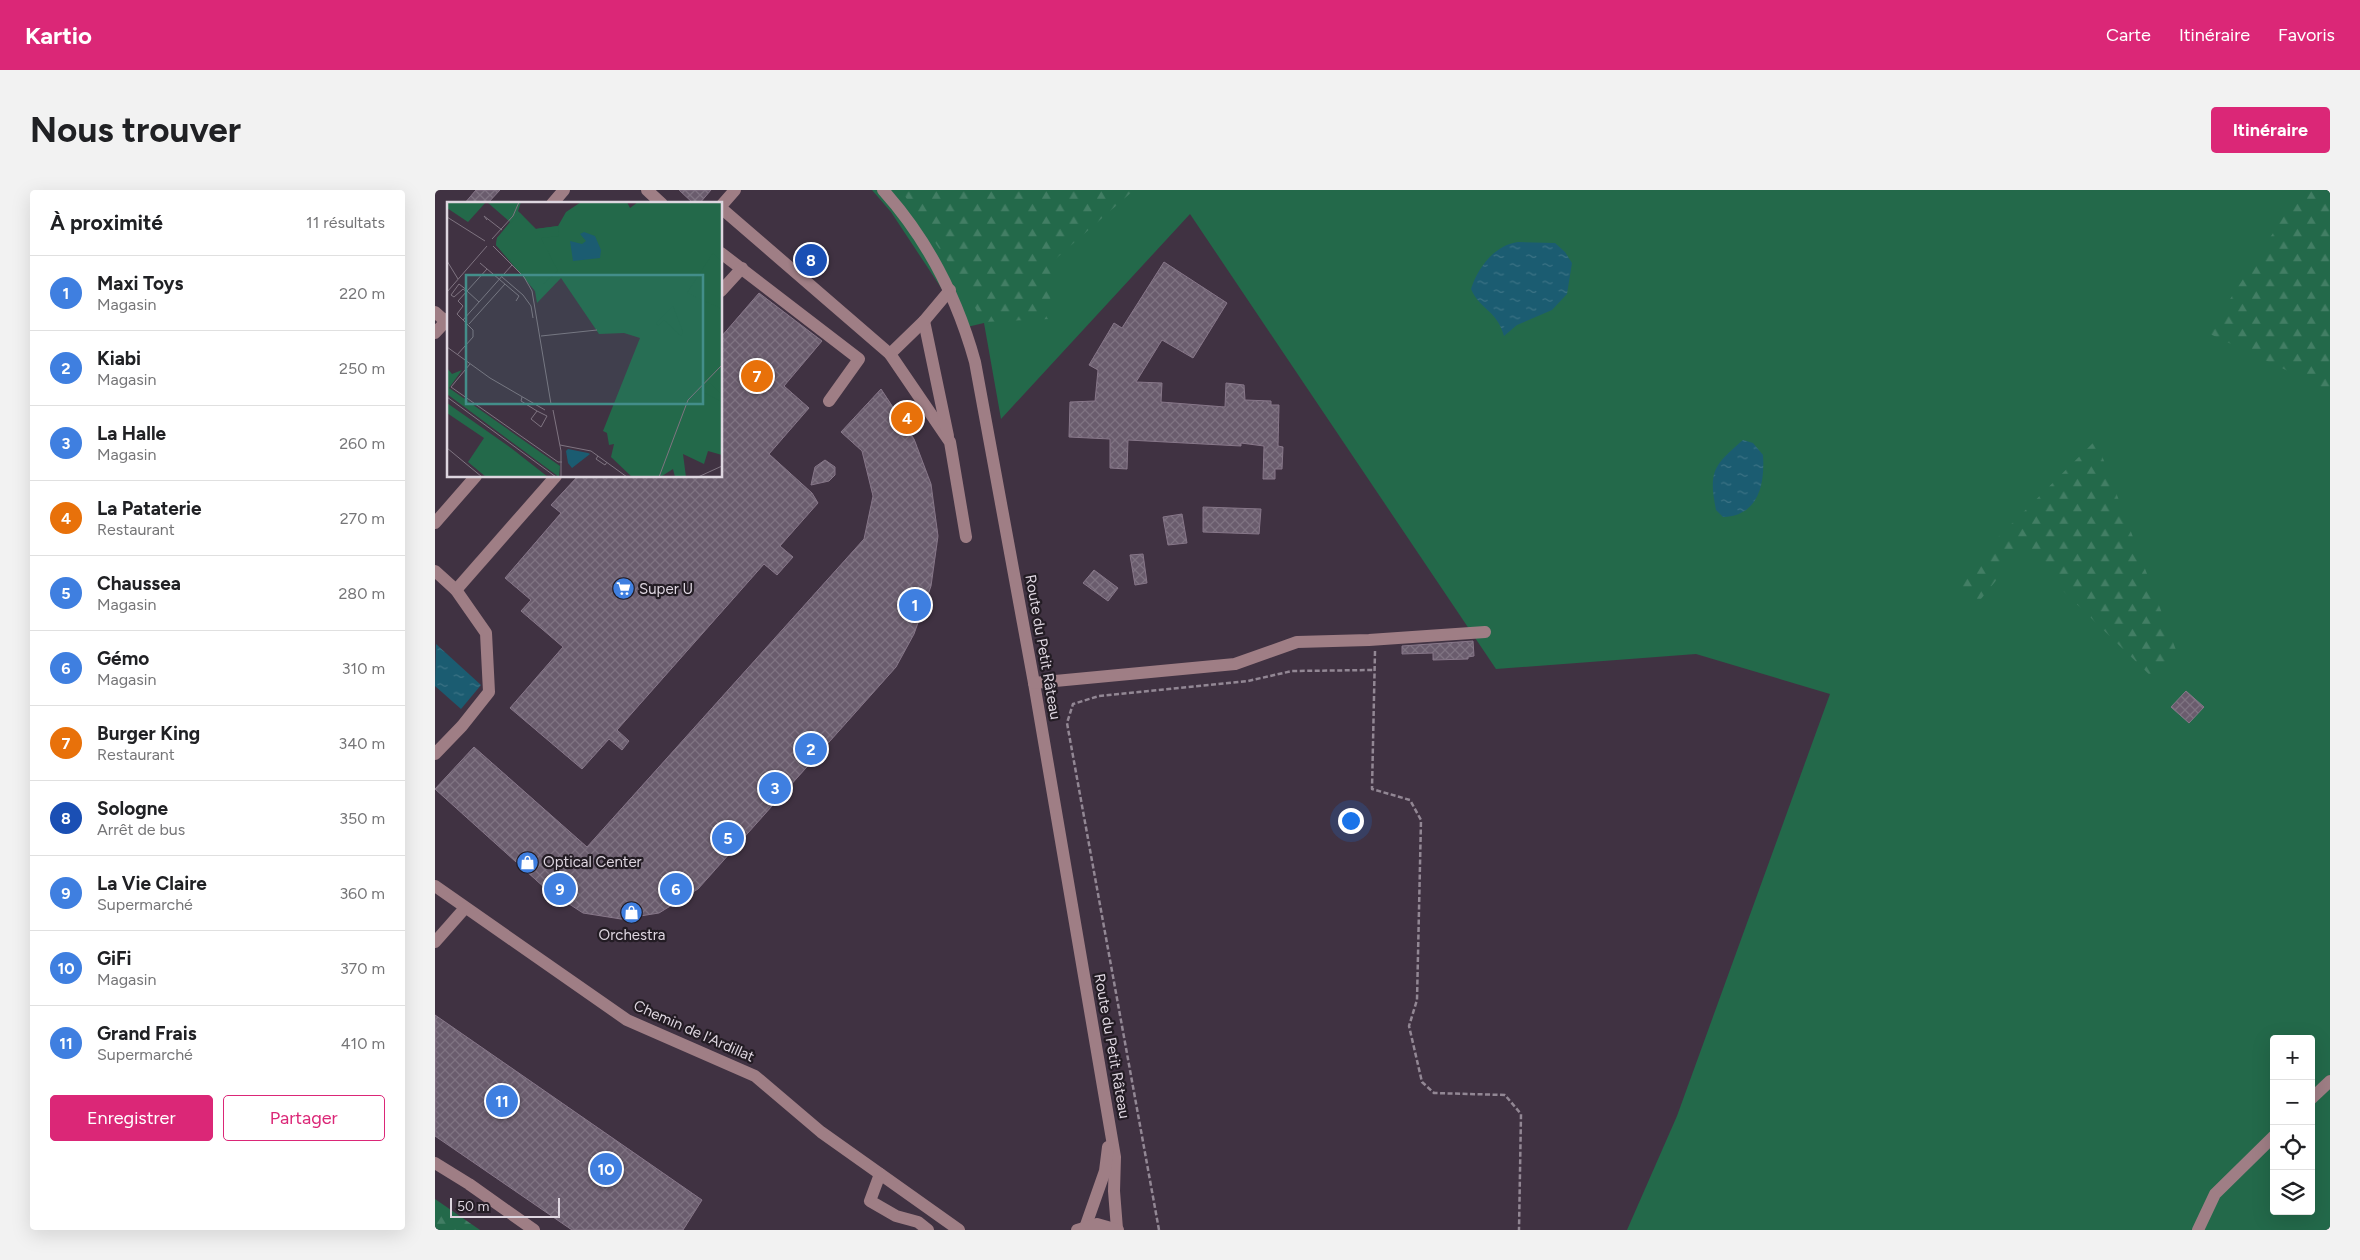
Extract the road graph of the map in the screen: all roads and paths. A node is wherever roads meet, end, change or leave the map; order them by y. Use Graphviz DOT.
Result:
graph roads {
  1 [pos="564,190"];
  2 [pos="647,190"];
  3 [pos="735,190"];
  4 [pos="883,190"];
  5 [pos="554,202"];
  6 [pos="660,202"];
  7 [pos="723,205"];
  8 [pos="723,209"];
  9 [pos="723,254"];
  10 [pos="742,268"];
  11 [pos="723,289"];
  12 [pos="950,290"];
  13 [pos="435,312"];
  14 [pos="924,321"];
  15 [pos="442,324"];
  16 [pos="891,354"];
  17 [pos="829,400"];
  18 [pos="950,442"];
  19 [pos="474,478"];
  20 [pos="555,478"];
  21 [pos="435,523"];
  22 [pos="966,537"];
  23 [pos="435,571"];
  24 [pos="455,590"];
  25 [pos="1485,632"];
  26 [pos="1376,640"];
  27 [pos="1375,670"];
  28 [pos="1034,683"];
  29 [pos="435,754"];
  30 [pos="435,886"];
  31 [pos="465,908"];
  32 [pos="435,942"];
  33 [pos="2330,1081"];
  34 [pos="2315,1096"];
  35 [pos="1110,1132"];
  36 [pos="2270,1140"];
  37 [pos="435,1164"];
  38 [pos="880,1174"];
  39 [pos="1081,1228"];
  40 [pos="535,1230"];
  41 [pos="928,1230"];
  42 [pos="959,1230"];
  43 [pos="1117,1230"];
  44 [pos="1159,1230"];
  45 [pos="1519,1230"];
  46 [pos="2198,1230"];
  1 -- 5 [label="street"];
  2 -- 6 [label="street"];
  3 -- 7 [label="street"];
  4 -- 12 [label="street, Route du Petit Râteau"];
  8 -- 16 [label="street"];
  9 -- 10 [label="street"];
  10 -- 11 [label="street"];
  10 -- 17 [label="street"];
  12 -- 14 [label="street"];
  12 -- 28 [label="street, Route du Petit Râteau"];
  13 -- 15 [label="street"];
  14 -- 16 [label="street"];
  14 -- 18 [label="street"];
  16 -- 18 [label="street"];
  18 -- 22 [label="street"];
  19 -- 21 [label="street"];
  20 -- 24 [label="street"];
  23 -- 24 [label="street"];
  24 -- 29 [label="street"];
  25 -- 26 [label="street"];
  26 -- 27 [label="path"];
  26 -- 28 [label="street"];
  27 -- 44 [label="path"];
  27 -- 45 [label="path"];
  28 -- 35 [label="street, Route du Petit Râteau"];
  30 -- 31 [label="street, Chemin de l'Ardillat"];
  31 -- 32 [label="street"];
  31 -- 38 [label="street, Chemin de l'Ardillat"];
  33 -- 34 [label="street"];
  35 -- 39 [label="street, Route du Petit Râteau"];
  35 -- 43 [label="street, Route du Petit Râteau"];
  36 -- 46 [label="street"];
  37 -- 40 [label="street"];
  38 -- 41 [label="street"];
  38 -- 42 [label="street, Chemin de l'Ardillat"];
  39 -- 43 [label="street"];
}
